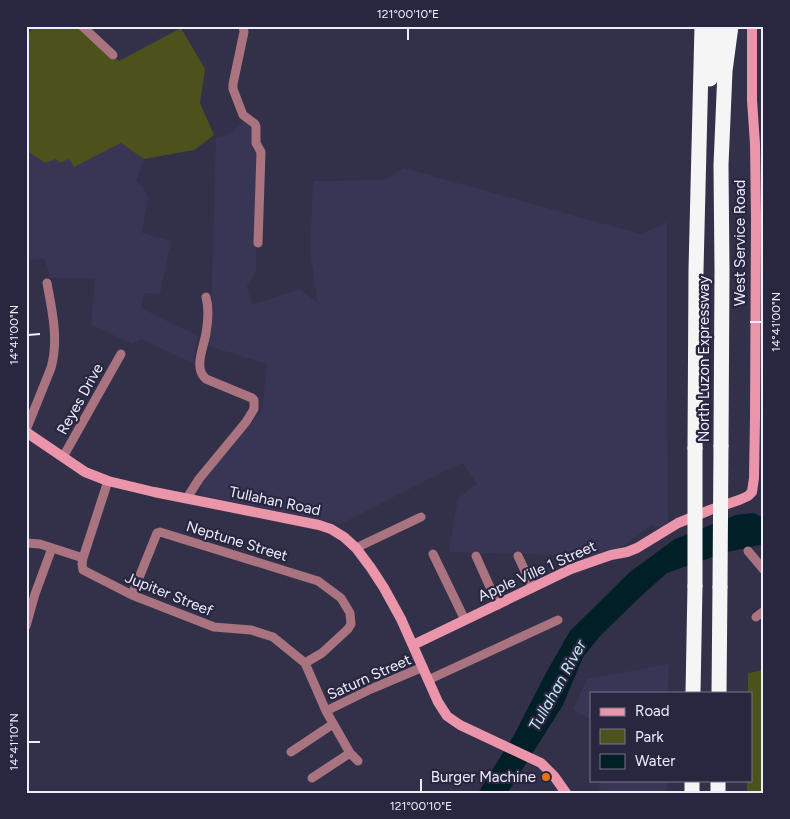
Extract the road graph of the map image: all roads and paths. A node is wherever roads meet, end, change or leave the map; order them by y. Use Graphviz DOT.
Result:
graph roads {
  1 [pos="82,26"];
  2 [pos="243,26"];
  3 [pos="702,26"];
  4 [pos="716,26"];
  5 [pos="731,26"];
  6 [pos="752,26"];
  7 [pos="113,55"];
  8 [pos="699,164"];
  9 [pos="258,243"];
  10 [pos="760,268"];
  11 [pos="46,282"];
  12 [pos="206,297"];
  13 [pos="121,354"];
  14 [pos="26,431"];
  15 [pos="63,457"];
  16 [pos="108,481"];
  17 [pos="753,490"];
  18 [pos="188,498"];
  19 [pos="421,517"];
  20 [pos="26,543"];
  21 [pos="52,548"];
  22 [pos="356,548"];
  23 [pos="748,551"];
  24 [pos="433,554"];
  25 [pos="476,556"];
  26 [pos="518,556"];
  27 [pos="83,558"];
  28 [pos="764,570"];
  29 [pos="533,588"];
  30 [pos="132,595"];
  31 [pos="498,605"];
  32 [pos="764,611"];
  33 [pos="756,617"];
  34 [pos="465,620"];
  35 [pos="558,620"];
  36 [pos="26,626"];
  37 [pos="413,645"];
  38 [pos="305,663"];
  39 [pos="423,668"];
  40 [pos="428,680"];
  41 [pos="693,692"];
  42 [pos="719,692"];
  43 [pos="326,711"];
  44 [pos="333,724"];
  45 [pos="290,752"];
  46 [pos="350,753"];
  47 [pos="358,761"];
  48 [pos="312,778"];
  49 [pos="566,793"];
  1 -- 7 [label="street"];
  2 -- 9 [label="street"];
  3 -- 8 [label="highway, North Luzon Expressway"];
  4 -- 8 [label="highway, North Luzon Expressway"];
  5 -- 42 [label="highway, North Luzon Expressway, bridge"];
  6 -- 10 [label="main road, West Service Road"];
  8 -- 41 [label="highway, North Luzon Expressway, bridge"];
  10 -- 17 [label="main road, West Service Road"];
  11 -- 14 [label="street"];
  12 -- 18 [label="street"];
  13 -- 15 [label="street, Reyes Drive"];
  14 -- 15 [label="main road, Tullahan Road"];
  15 -- 16 [label="main road, Tullahan Road"];
  16 -- 18 [label="main road, Tullahan Road"];
  16 -- 27 [label="street"];
  17 -- 29 [label="main road, Apple Ville 1 Street"];
  18 -- 22 [label="main road, Tullahan Road"];
  19 -- 22 [label="street"];
  20 -- 21 [label="street"];
  21 -- 27 [label="street"];
  21 -- 36 [label="street"];
  22 -- 37 [label="main road, Tullahan Road"];
  23 -- 28 [label="street"];
  24 -- 34 [label="street"];
  25 -- 31 [label="street"];
  26 -- 29 [label="street"];
  27 -- 30 [label="street, Jupiter Streef"];
  29 -- 31 [label="main road, Apple Ville 1 Street"];
  30 -- 38 [label="street, Jupiter Streef"];
  30 -- 38 [label="street, Neptune Street"];
  31 -- 34 [label="main road, Apple Ville 1 Street"];
  32 -- 33 [label="street"];
  34 -- 37 [label="main road, Apple Ville 1 Street"];
  35 -- 40 [label="street"];
  37 -- 39 [label="main road, Tullahan Road"];
  38 -- 43 [label="street, Jupiter Streef"];
  39 -- 40 [label="main road, Tullahan Road"];
  39 -- 43 [label="street, Saturn Street"];
  40 -- 49 [label="main road, Tullahan Road"];
  43 -- 44 [label="street, Jupiter Streef"];
  44 -- 45 [label="street"];
  44 -- 46 [label="street, Jupiter Streef"];
  46 -- 47 [label="street, Jupiter Streef"];
  46 -- 48 [label="street"];
}
